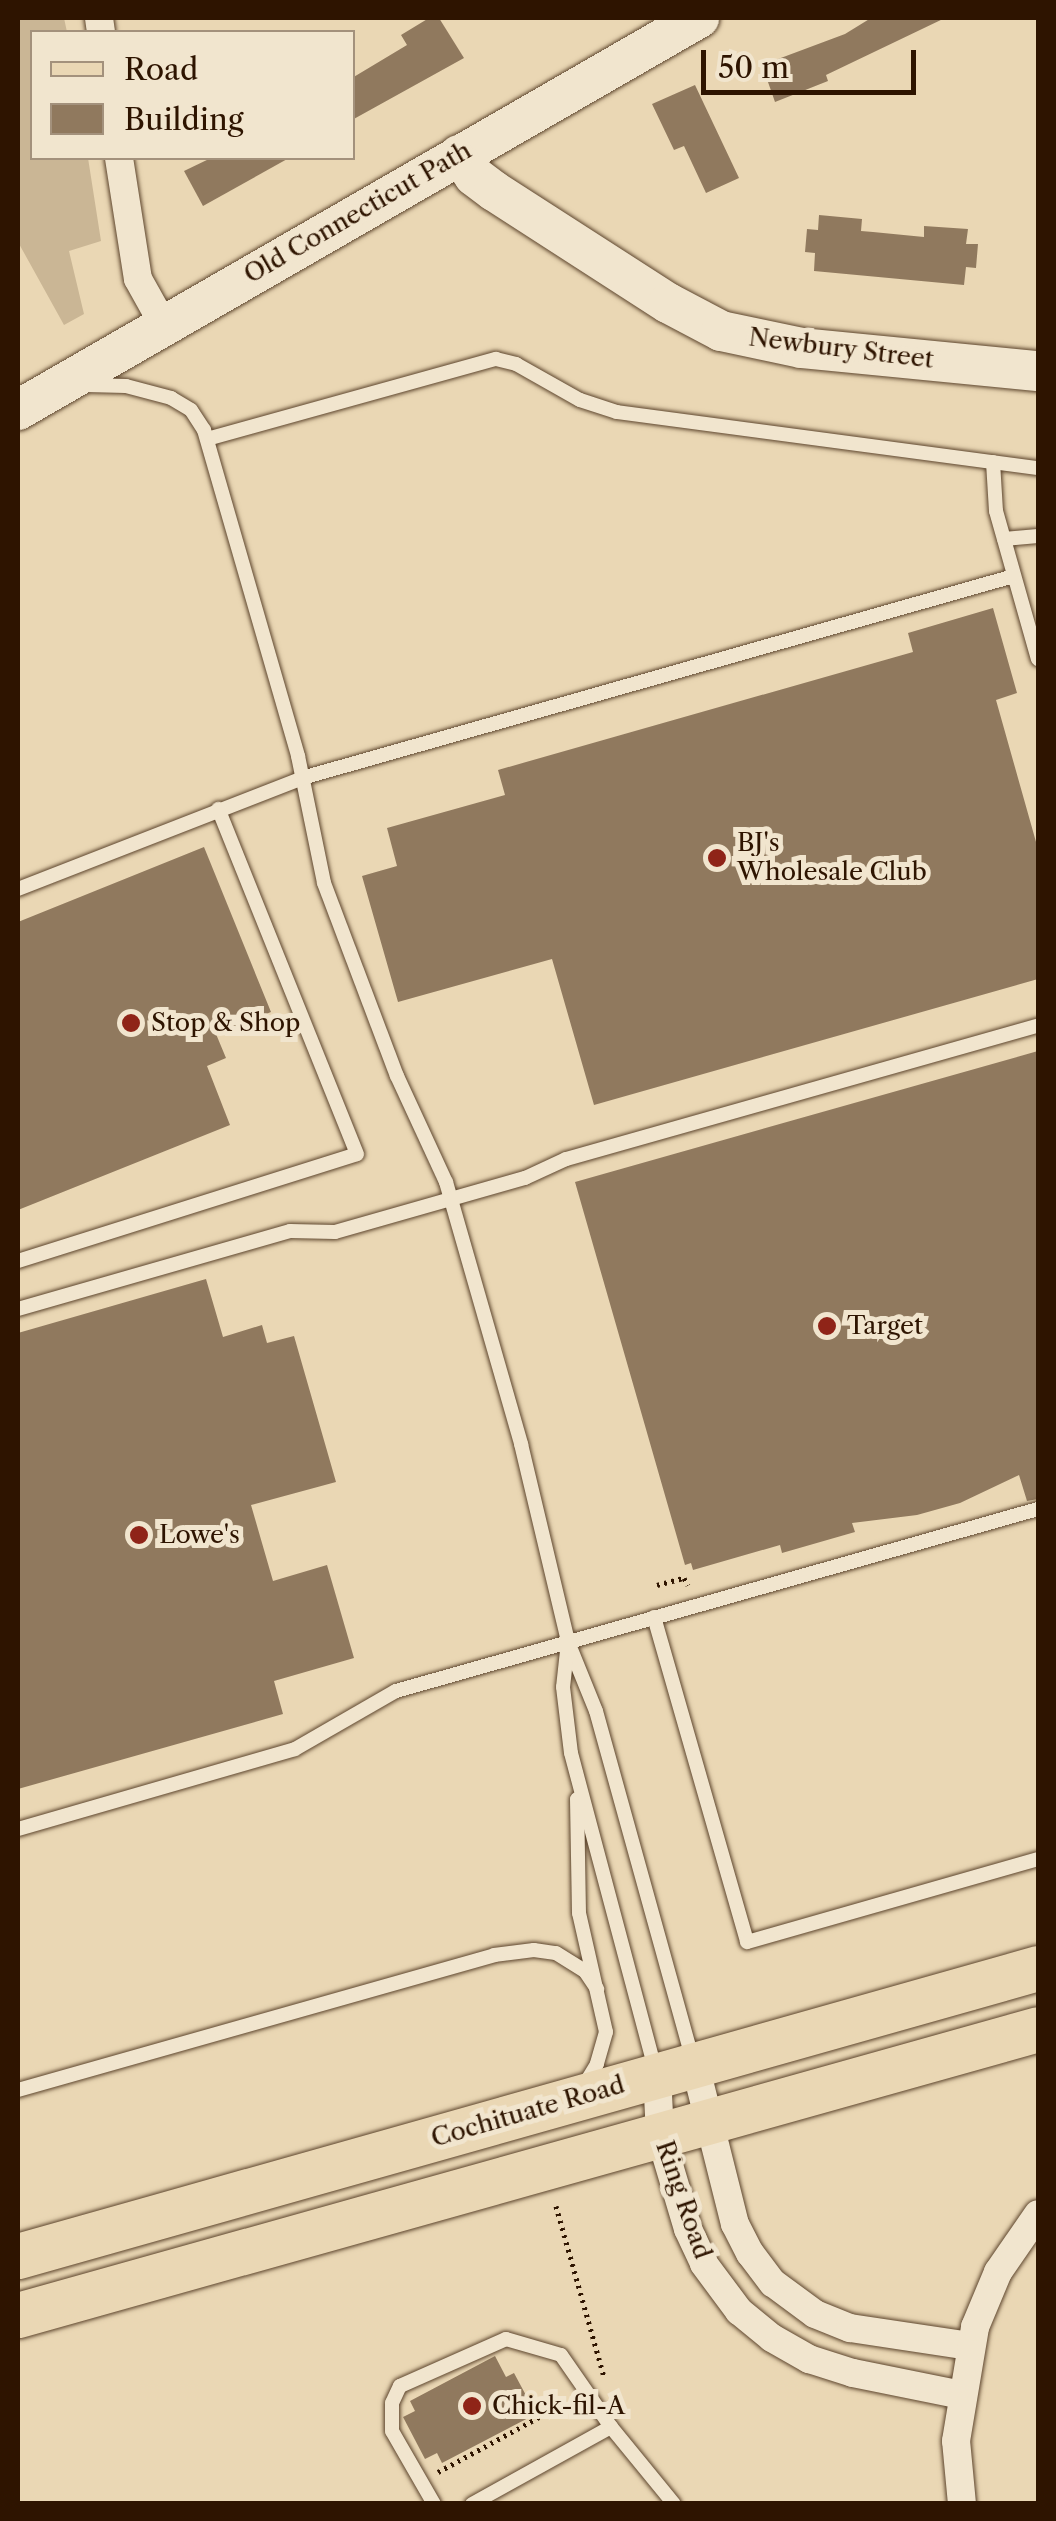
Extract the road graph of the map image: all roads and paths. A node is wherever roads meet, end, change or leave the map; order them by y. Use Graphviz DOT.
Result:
graph roads {
  1 [pos="700,18"];
  2 [pos="459,155"];
  3 [pos="119,160"];
  4 [pos="163,324"];
  5 [pos="1038,371"];
  6 [pos="60,386"];
  7 [pos="18,410"];
  8 [pos="207,439"];
  9 [pos="993,462"];
  10 [pos="1038,468"];
  11 [pos="1038,536"];
  12 [pos="1004,539"];
  13 [pos="1014,576"];
  14 [pos="1038,660"];
  15 [pos="302,778"];
  16 [pos="218,810"];
  17 [pos="18,890"];
  18 [pos="1038,1026"];
  19 [pos="451,1199"];
  20 [pos="18,1261"];
  21 [pos="18,1309"];
  22 [pos="1038,1508"];
  23 [pos="654,1617"];
  24 [pos="568,1642"];
  25 [pos="578,1783"];
  26 [pos="18,1829"];
  27 [pos="1038,1859"];
  28 [pos="1038,1968"];
  29 [pos="597,1989"];
  30 [pos="1038,2029"];
  31 [pos="676,2070"];
  32 [pos="18,2090"];
  33 [pos="556,2104"];
  34 [pos="709,2122"];
  35 [pos="660,2135"];
  36 [pos="1038,2214"];
  37 [pos="31,2245"];
  38 [pos="18,2316"];
  39 [pos="971,2346"];
  40 [pos="962,2395"];
  41 [pos="611,2427"];
  42 [pos="434,2504"];
  43 [pos="472,2504"];
  44 [pos="674,2504"];
  45 [pos="962,2504"];
  1 -- 2 [label="main road, Old Connecticut Path"];
  2 -- 4 [label="main road, Old Connecticut Path"];
  2 -- 5 [label="main road, Newbury Street"];
  3 -- 4 [label="street"];
  4 -- 6 [label="main road, Old Connecticut Path"];
  6 -- 7 [label="main road, Old Connecticut Path"];
  6 -- 8 [label="lane"];
  8 -- 9 [label="lane"];
  8 -- 15 [label="lane"];
  9 -- 10 [label="lane"];
  9 -- 12 [label="lane"];
  11 -- 12 [label="lane"];
  12 -- 13 [label="lane"];
  13 -- 14 [label="lane"];
  13 -- 15 [label="lane"];
  15 -- 16 [label="lane"];
  15 -- 19 [label="lane"];
  16 -- 17 [label="lane"];
  16 -- 20 [label="lane"];
  18 -- 19 [label="lane"];
  19 -- 21 [label="lane"];
  19 -- 24 [label="lane"];
  22 -- 23 [label="lane"];
  23 -- 24 [label="lane"];
  23 -- 27 [label="lane"];
  24 -- 25 [label="lane"];
  24 -- 26 [label="lane"];
  24 -- 31 [label="lane"];
  25 -- 29 [label="lane"];
  25 -- 31 [label="lane"];
  28 -- 31 [label="main road, Cochituate Road"];
  29 -- 32 [label="lane"];
  29 -- 33 [label="lane"];
  30 -- 34 [label="main road"];
  31 -- 33 [label="main road, Cochituate Road"];
  31 -- 34 [label="street, Ring Road"];
  31 -- 35 [label="street, Ring Road"];
  33 -- 37 [label="main road, Cochituate Road"];
  34 -- 35 [label="main road"];
  34 -- 39 [label="street, Ring Road"];
  35 -- 38 [label="main road"];
  35 -- 40 [label="street, Ring Road"];
  36 -- 39 [label="street"];
  39 -- 40 [label="street"];
  40 -- 45 [label="street"];
  41 -- 42 [label="lane"];
  41 -- 43 [label="lane"];
  41 -- 44 [label="lane"];
}
